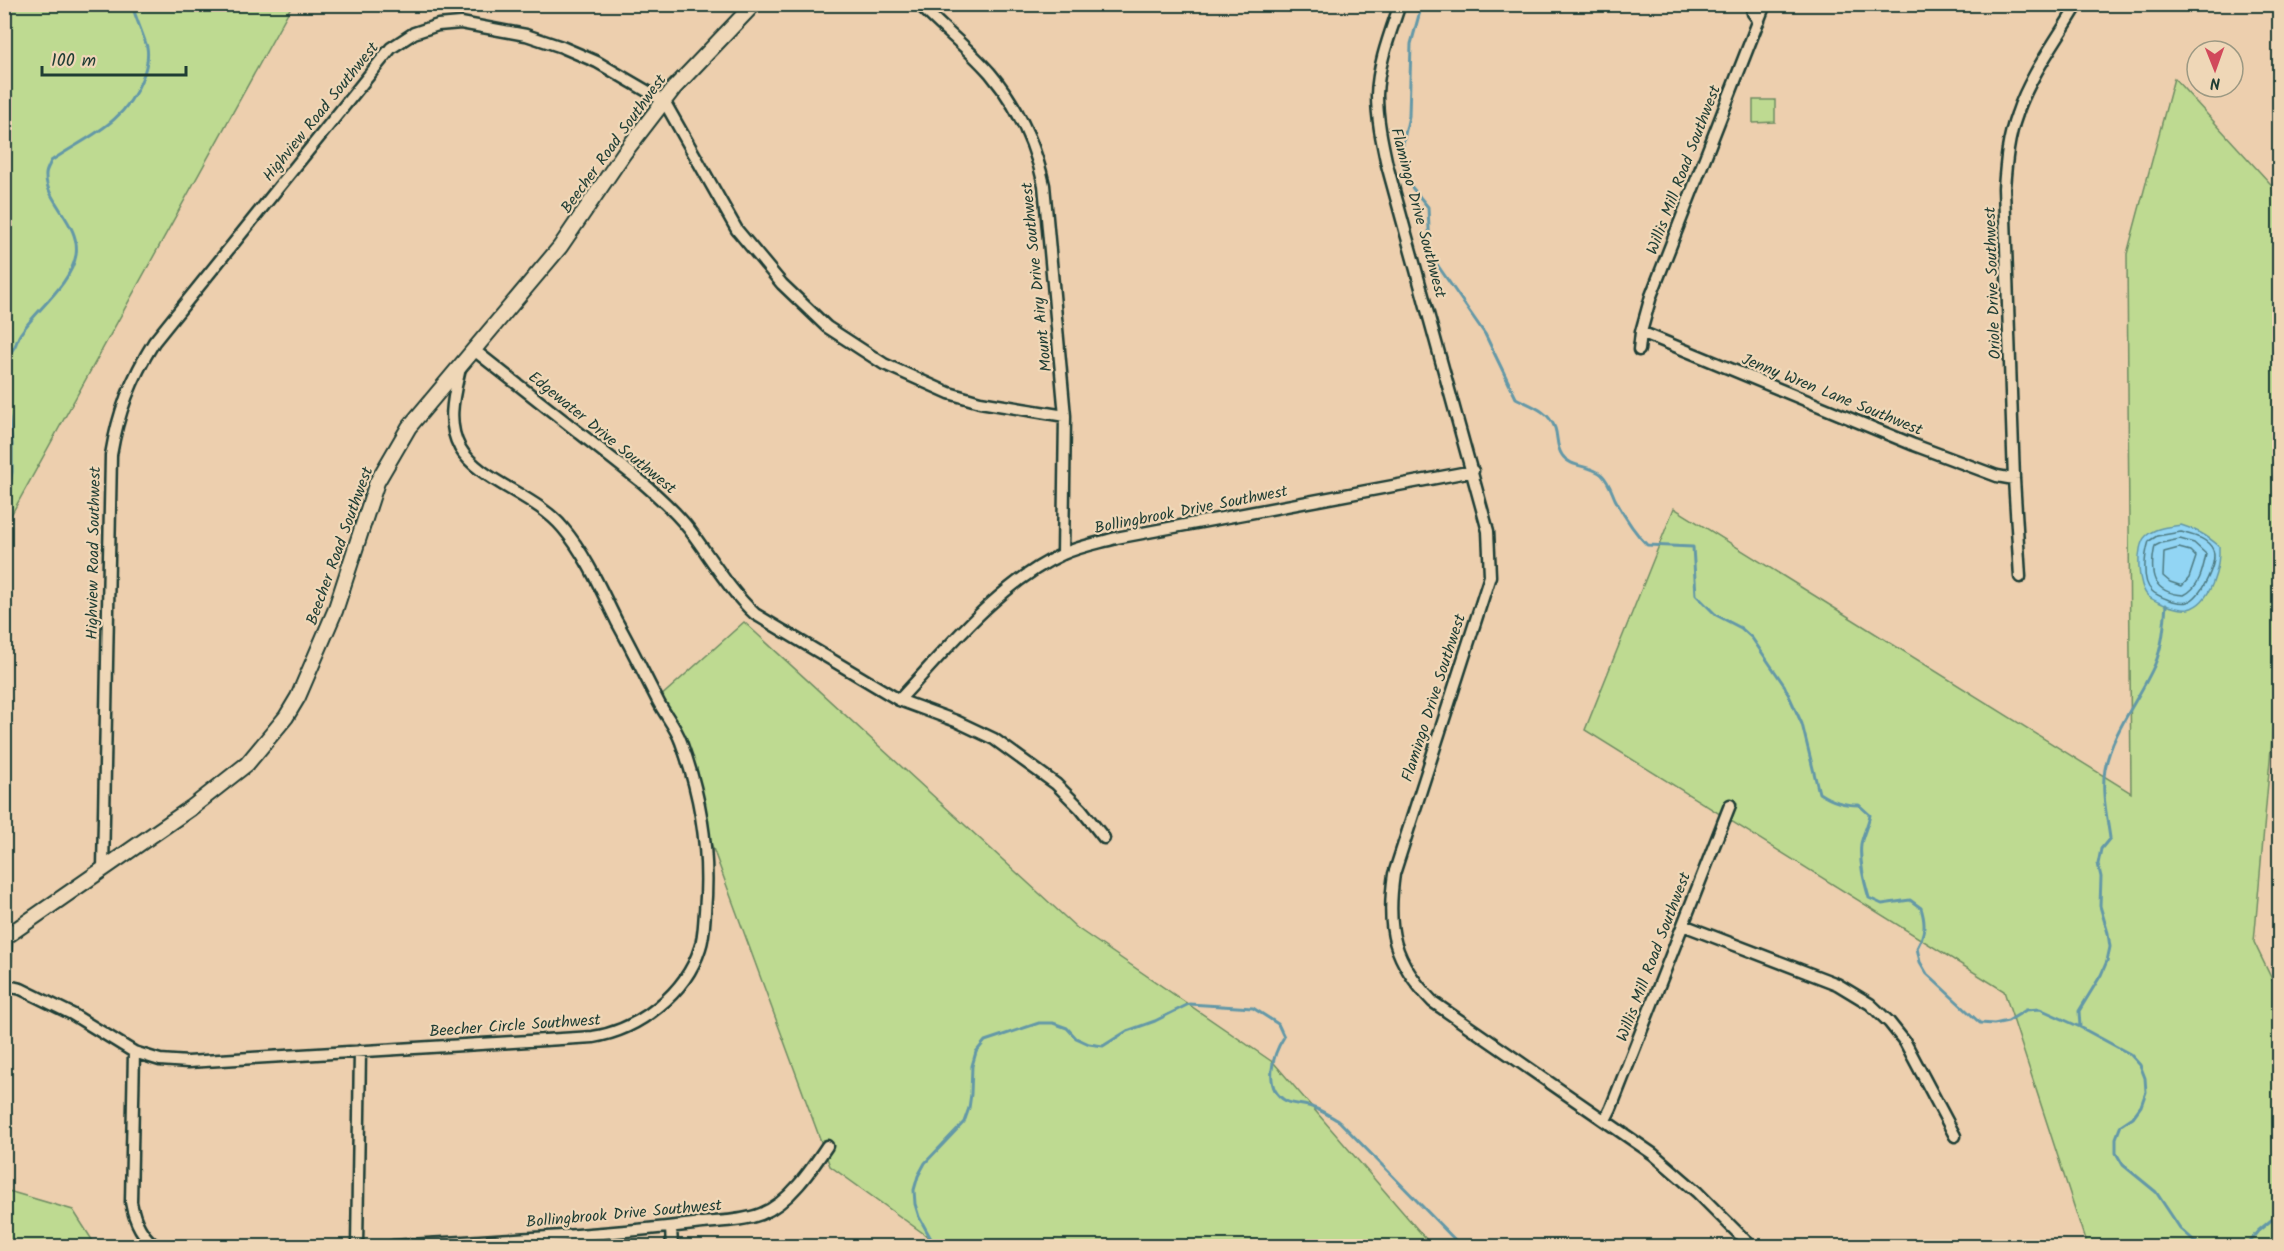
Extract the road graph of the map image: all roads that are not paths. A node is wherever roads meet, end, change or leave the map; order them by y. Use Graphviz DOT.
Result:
graph roads {
  1 [pos="919,4"];
  2 [pos="1400,4"];
  3 [pos="1751,4"];
  4 [pos="1765,4"];
  5 [pos="2078,4"];
  6 [pos="750,6"];
  7 [pos="1759,21"];
  8 [pos="664,101"];
  9 [pos="1641,332"];
  10 [pos="474,350"];
  11 [pos="1639,350"];
  12 [pos="460,367"];
  13 [pos="1065,416"];
  14 [pos="1473,471"];
  15 [pos="2014,479"];
  16 [pos="1064,554"];
  17 [pos="2020,577"];
  18 [pos="899,699"];
  19 [pos="1730,805"];
  20 [pos="1104,838"];
  21 [pos="103,869"];
  22 [pos="1683,925"];
  23 [pos="5,937"];
  24 [pos="4,984"];
  25 [pos="134,1052"];
  26 [pos="360,1052"];
  27 [pos="1605,1120"];
  28 [pos="1955,1136"];
  29 [pos="827,1146"];
  30 [pos="671,1228"];
  31 [pos="156,1246"];
  32 [pos="357,1246"];
  33 [pos="393,1246"];
  34 [pos="672,1246"];
  35 [pos="1751,1246"];
  1 -- 13 [label="street, Mount Airy Drive Southwest"];
  2 -- 14 [label="street, Flamingo Drive Southwest"];
  3 -- 7 [label="street"];
  4 -- 7 [label="street, Willis Mill Road Southwest"];
  5 -- 15 [label="street, Oriole Drive Southwest"];
  6 -- 8 [label="street, Beecher Road Southwest"];
  7 -- 9 [label="street, Willis Mill Road Southwest"];
  8 -- 10 [label="street, Beecher Road Southwest"];
  8 -- 13 [label="street"];
  8 -- 21 [label="street, Highview Road Southwest"];
  9 -- 11 [label="street, Willis Mill Road Southwest"];
  9 -- 15 [label="street, Jenny Wren Lane Southwest"];
  10 -- 12 [label="street, Beecher Road Southwest"];
  10 -- 18 [label="street, Edgewater Drive Southwest"];
  12 -- 21 [label="street, Beecher Road Southwest"];
  12 -- 26 [label="street, Beecher Circle Southwest"];
  13 -- 16 [label="street, Mount Airy Drive Southwest"];
  14 -- 16 [label="street, Bollingbrook Drive Southwest"];
  14 -- 27 [label="street, Flamingo Drive Southwest"];
  15 -- 17 [label="street, Oriole Drive Southwest"];
  16 -- 18 [label="street, Bollingbrook Drive Southwest"];
  18 -- 20 [label="street, Edgewater Drive Southwest"];
  19 -- 22 [label="street, Willis Mill Road Southwest"];
  21 -- 23 [label="street, Beecher Road Southwest"];
  22 -- 27 [label="street, Willis Mill Road Southwest"];
  22 -- 28 [label="street"];
  23 -- 24 [label="street, Beecher Circle Southwest"];
  24 -- 25 [label="street, Beecher Circle Southwest"];
  25 -- 26 [label="street, Beecher Circle Southwest"];
  25 -- 31 [label="street"];
  26 -- 32 [label="street"];
  27 -- 35 [label="street, Flamingo Drive Southwest"];
  29 -- 30 [label="street, Bollingbrook Drive Southwest"];
  30 -- 33 [label="street, Bollingbrook Drive Southwest"];
  30 -- 34 [label="street"];
}
